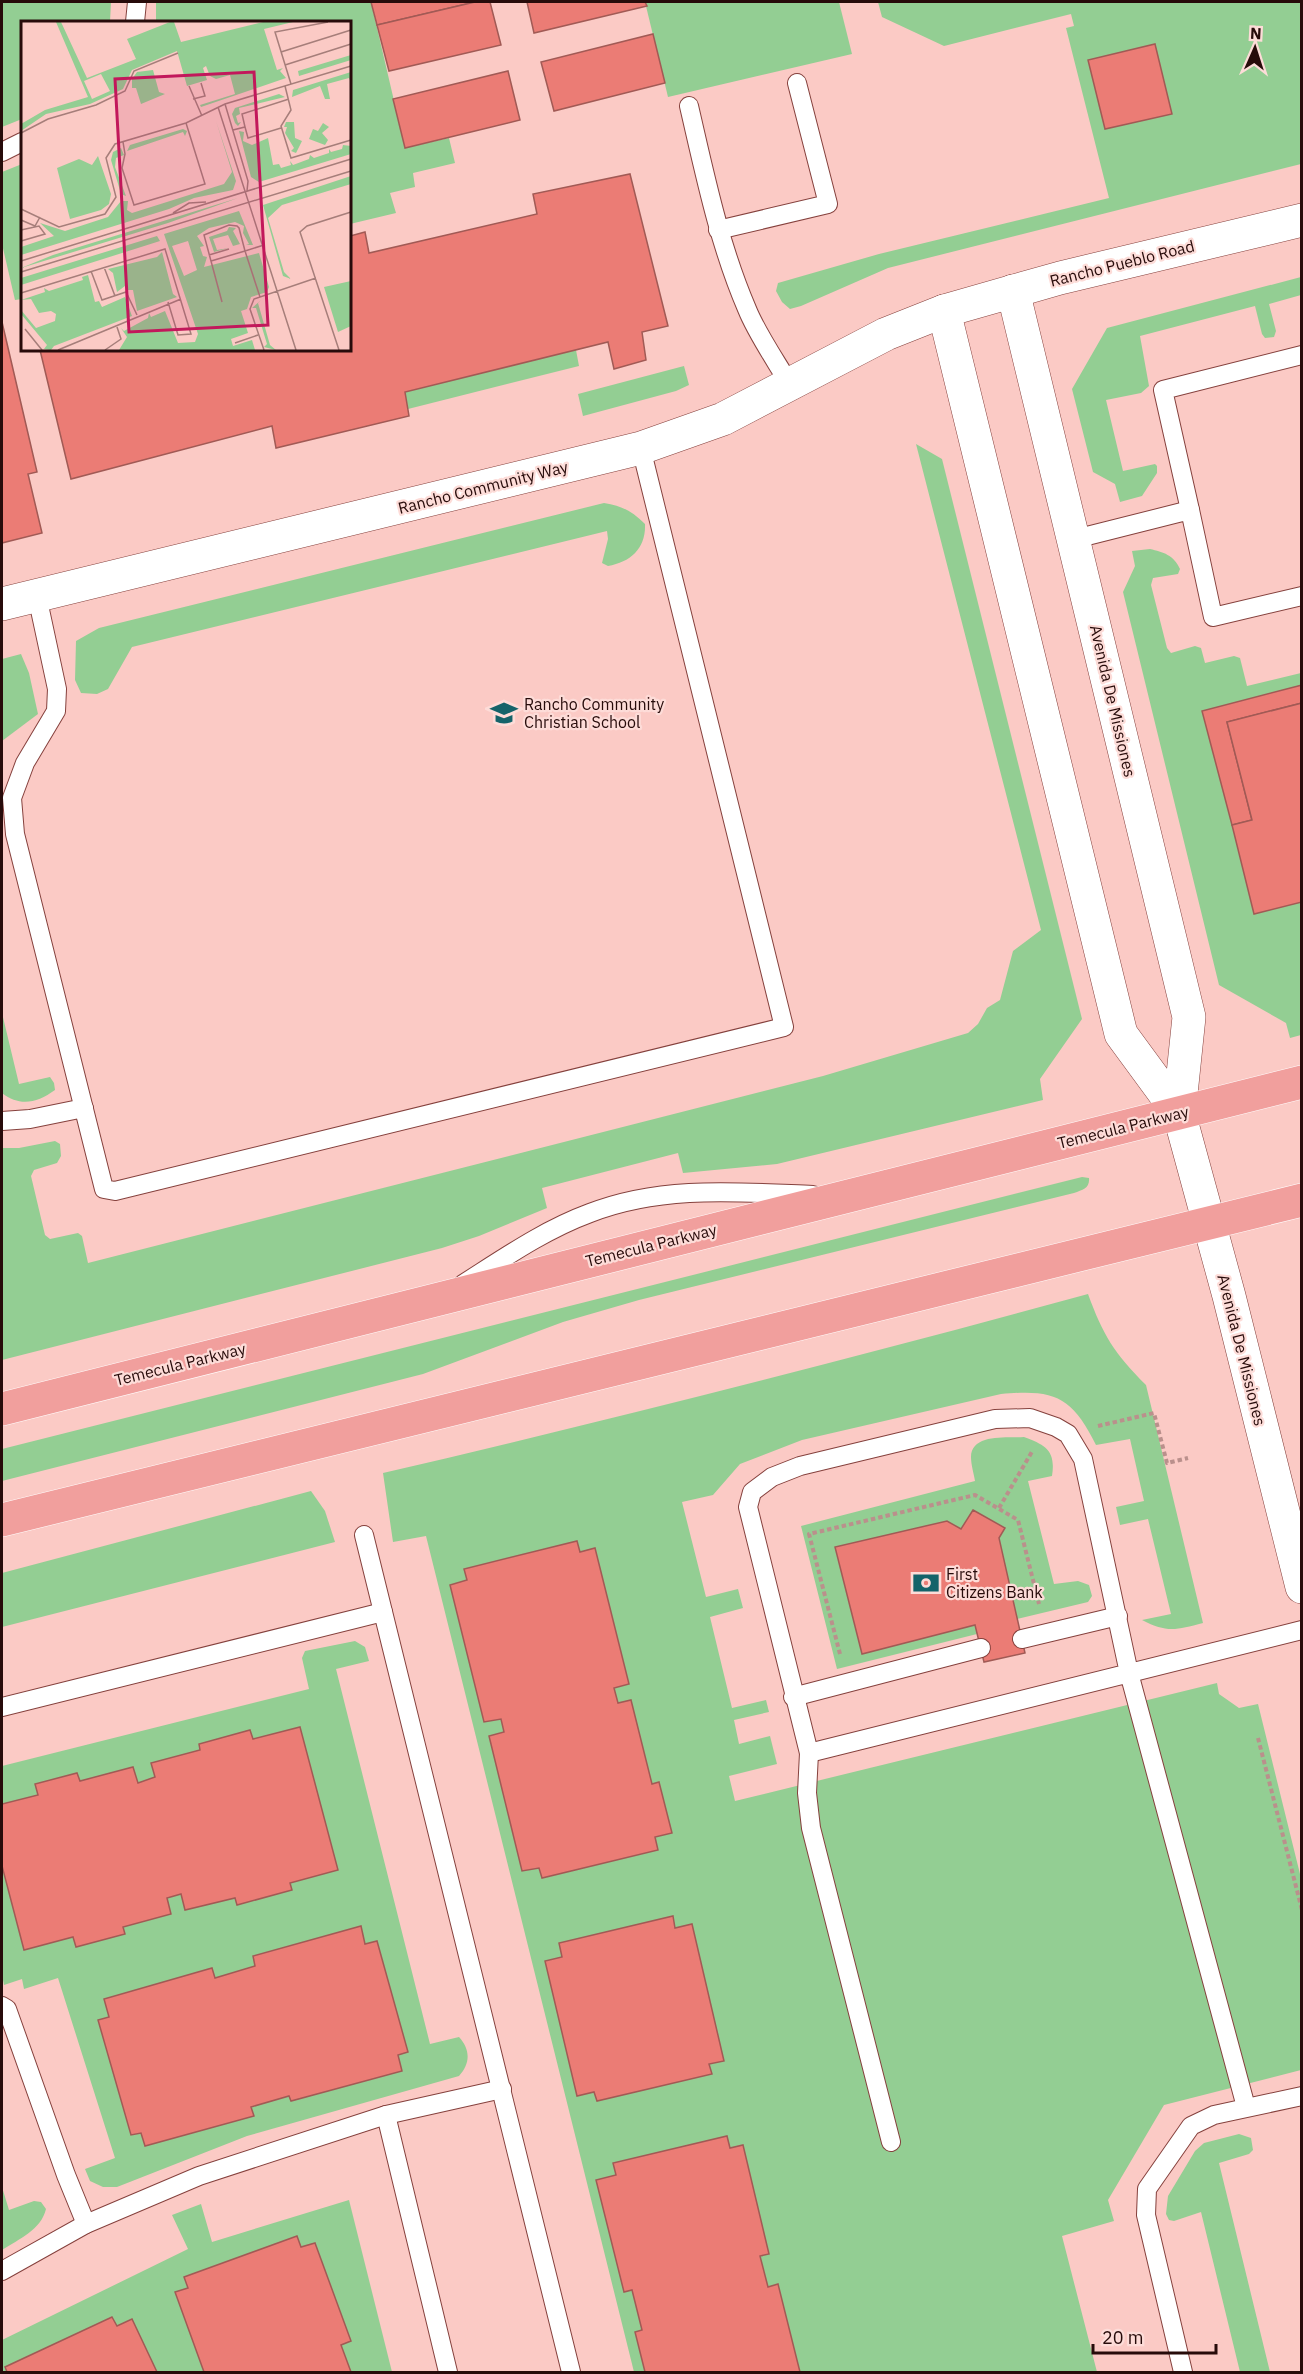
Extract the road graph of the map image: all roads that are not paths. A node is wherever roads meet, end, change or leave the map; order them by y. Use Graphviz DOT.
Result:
graph roads {
  1 [pos="137,2"];
  2 [pos="135,21"];
  3 [pos="797,83"];
  4 [pos="689,106"];
  5 [pos="21,142"];
  6 [pos="2,152"];
  7 [pos="1302,220"];
  8 [pos="718,230"];
  9 [pos="1013,291"];
  10 [pos="944,310"];
  11 [pos="1302,355"];
  12 [pos="790,385"];
  13 [pos="641,448"];
  14 [pos="1190,510"];
  15 [pos="1075,539"];
  16 [pos="37,596"];
  17 [pos="1302,596"];
  18 [pos="2,604"];
  19 [pos="1302,1082"];
  20 [pos="84,1108"];
  21 [pos="1179,1113"];
  22 [pos="2,1121"];
  23 [pos="844,1197"];
  24 [pos="1302,1200"];
  25 [pos="1210,1224"];
  26 [pos="440,1298"];
  27 [pos="2,1409"];
  28 [pos="2,1520"];
  29 [pos="364,1535"];
  30 [pos="1302,1587"];
  31 [pos="383,1612"];
  32 [pos="1118,1616"];
  33 [pos="1302,1629"];
  34 [pos="1022,1639"];
  35 [pos="981,1648"];
  36 [pos="1129,1673"];
  37 [pos="794,1697"];
  38 [pos="2,1707"];
  39 [pos="809,1753"];
  40 [pos="2,2006"];
  41 [pos="502,2089"];
  42 [pos="1302,2097"];
  43 [pos="1246,2107"];
  44 [pos="386,2115"];
  45 [pos="891,2142"];
  46 [pos="86,2224"];
  47 [pos="2,2271"];
  48 [pos="448,2373"];
  49 [pos="571,2373"];
  50 [pos="1183,2373"];
  1 -- 2 [label="lane"];
  3 -- 8 [label="lane"];
  4 -- 8 [label="lane"];
  5 -- 6 [label="lane"];
  7 -- 9 [label="street, Rancho Pueblo Road"];
  8 -- 12 [label="lane"];
  9 -- 10 [label="street, Rancho Pueblo Road"];
  9 -- 15 [label="street, Avenida De Missiones"];
  10 -- 12 [label="street, Rancho Community Way"];
  10 -- 21 [label="street, Avenida De Missiones"];
  11 -- 14 [label="lane"];
  12 -- 13 [label="street, Rancho Community Way"];
  13 -- 16 [label="street, Rancho Community Way"];
  13 -- 20 [label="lane"];
  14 -- 15 [label="lane"];
  14 -- 17 [label="lane"];
  15 -- 21 [label="street, Avenida De Missiones"];
  16 -- 18 [label="street, Rancho Community Way"];
  16 -- 20 [label="lane"];
  19 -- 21 [label="main road, Temecula Parkway"];
  20 -- 22 [label="lane"];
  21 -- 23 [label="main road, Temecula Parkway"];
  21 -- 25 [label="street, Avenida De Missiones"];
  23 -- 26 [label="main road, Temecula Parkway"];
  23 -- 26 [label="lane"];
  24 -- 25 [label="main road"];
  25 -- 28 [label="main road"];
  25 -- 30 [label="street, Avenida De Missiones"];
  26 -- 27 [label="main road, Temecula Parkway"];
  29 -- 31 [label="lane"];
  31 -- 38 [label="lane"];
  31 -- 41 [label="lane"];
  32 -- 34 [label="lane"];
  32 -- 36 [label="lane"];
  32 -- 37 [label="lane"];
  33 -- 36 [label="lane"];
  35 -- 37 [label="lane"];
  36 -- 39 [label="lane"];
  36 -- 43 [label="lane"];
  37 -- 39 [label="lane"];
  39 -- 45 [label="lane"];
  40 -- 46 [label="lane"];
  41 -- 44 [label="lane"];
  41 -- 49 [label="lane"];
  42 -- 43 [label="lane"];
  43 -- 50 [label="lane"];
  44 -- 46 [label="lane"];
  44 -- 48 [label="lane"];
  46 -- 47 [label="lane"];
}
